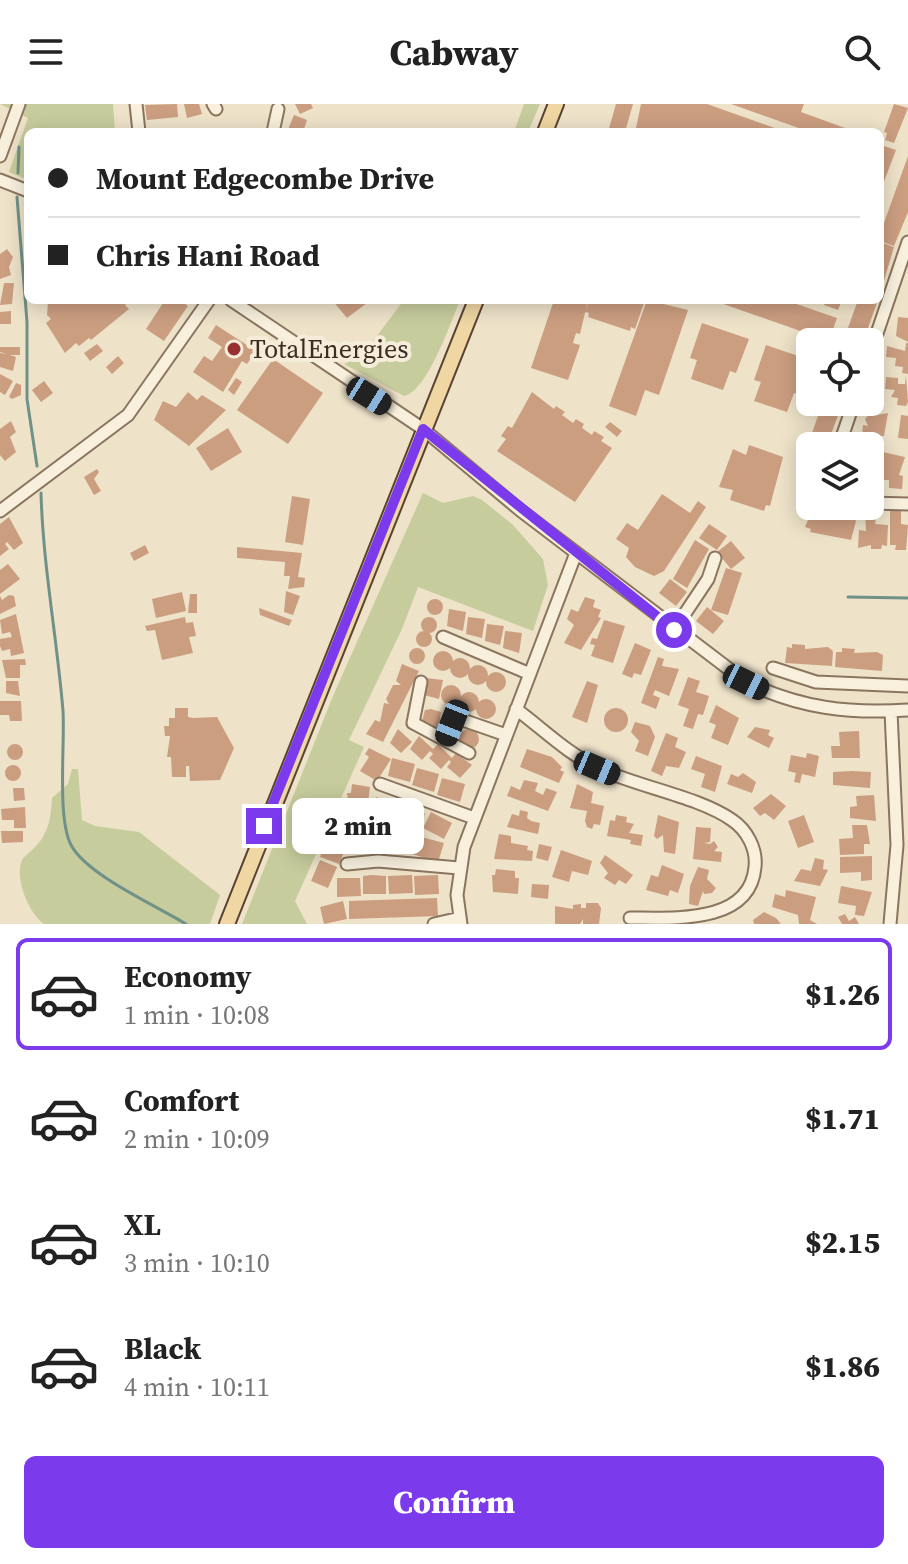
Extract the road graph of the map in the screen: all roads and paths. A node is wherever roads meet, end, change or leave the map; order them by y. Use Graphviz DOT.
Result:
graph roads {
  1 [pos="19,104"];
  2 [pos="136,104"];
  3 [pos="556,104"];
  4 [pos="278,109"];
  5 [pos="139,128"];
  6 [pos="274,128"];
  7 [pos="547,128"];
  8 [pos="0,156"];
  9 [pos="0,180"];
  10 [pos="24,189"];
  11 [pos="908,242"];
  12 [pos="206,304"];
  13 [pos="237,304"];
  14 [pos="474,304"];
  15 [pos="879,328"];
  16 [pos="423,429"];
  17 [pos="884,503"];
  18 [pos="908,504"];
  19 [pos="0,511"];
  20 [pos="576,553"];
  21 [pos="715,558"];
  22 [pos="674,630"];
  23 [pos="443,637"];
  24 [pos="773,668"];
  25 [pos="530,674"];
  26 [pos="421,682"];
  27 [pos="908,686"];
  28 [pos="516,709"];
  29 [pos="908,710"];
  30 [pos="891,711"];
  31 [pos="506,735"];
  32 [pos="445,740"];
  33 [pos="469,753"];
  34 [pos="380,784"];
  35 [pos="474,818"];
  36 [pos="347,864"];
  37 [pos="459,868"];
  38 [pos="902,877"];
  39 [pos="630,918"];
  40 [pos="460,921"];
  41 [pos="227,924"];
  42 [pos="434,924"];
  43 [pos="890,924"];
  1 -- 8 [label="street"];
  2 -- 5 [label="street"];
  3 -- 7 [label="main road"];
  4 -- 6 [label="street"];
  9 -- 10 [label="street"];
  11 -- 15 [label="street"];
  12 -- 19 [label="street"];
  13 -- 16 [label="street"];
  14 -- 16 [label="main road"];
  16 -- 20 [label="street"];
  16 -- 41 [label="main road"];
  17 -- 18 [label="street"];
  20 -- 22 [label="street"];
  20 -- 25 [label="street"];
  21 -- 22 [label="street"];
  22 -- 30 [label="street"];
  23 -- 25 [label="street"];
  24 -- 27 [label="street"];
  25 -- 28 [label="street"];
  26 -- 32 [label="street"];
  28 -- 31 [label="street"];
  28 -- 39 [label="street"];
  29 -- 30 [label="street"];
  30 -- 38 [label="street"];
  31 -- 32 [label="street"];
  31 -- 35 [label="street"];
  32 -- 33 [label="street"];
  34 -- 35 [label="street"];
  35 -- 37 [label="street"];
  36 -- 37 [label="street"];
  37 -- 40 [label="street"];
  38 -- 43 [label="street"];
  40 -- 42 [label="street"];
}
